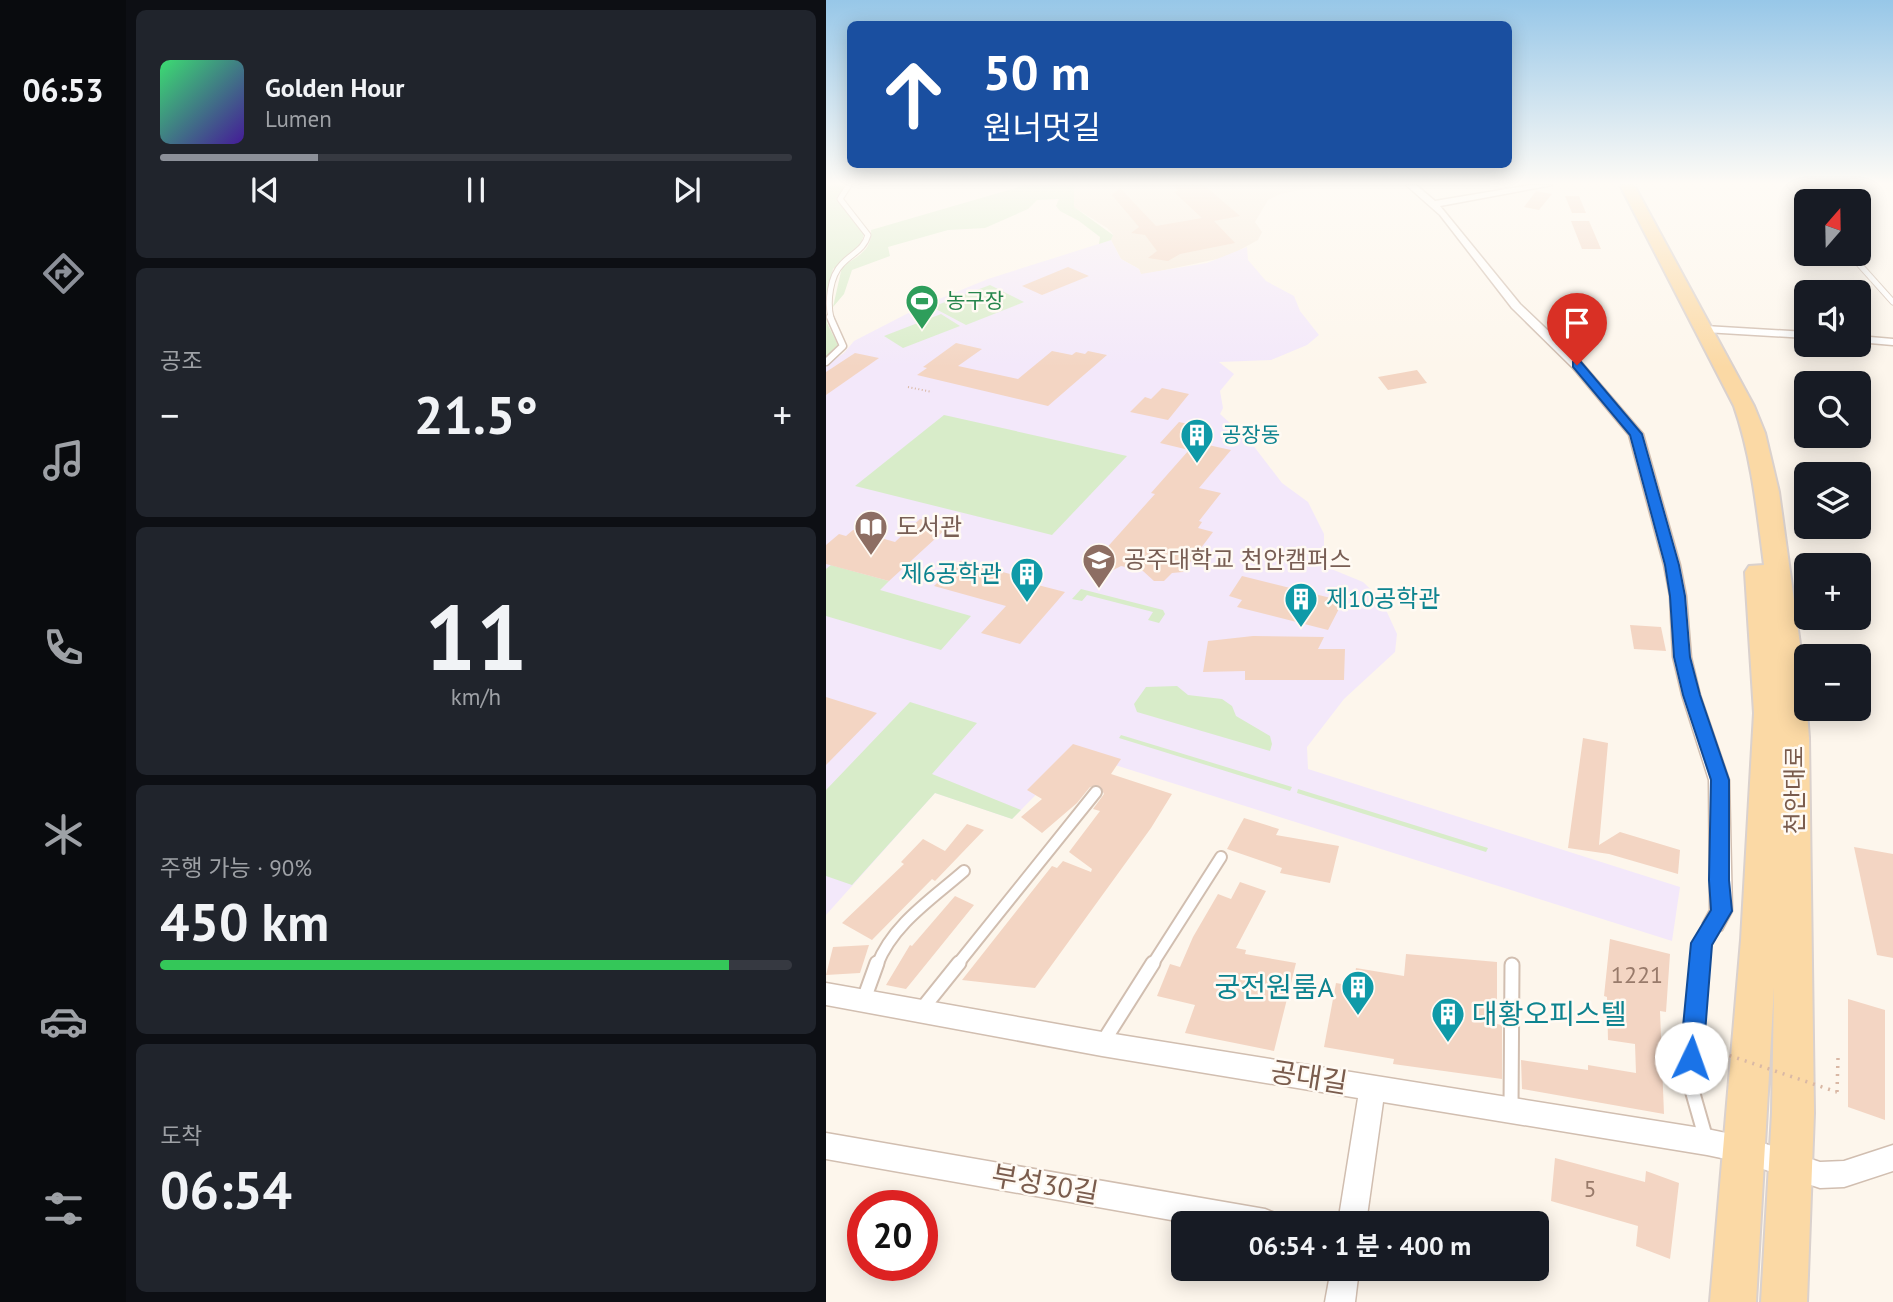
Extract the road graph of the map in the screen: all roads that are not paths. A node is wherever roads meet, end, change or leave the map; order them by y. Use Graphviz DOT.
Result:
graph roads {
  1 [pos="865,246"];
  2 [pos="1467,246"];
  3 [pos="1644,246"];
  4 [pos="1660,246"];
  5 [pos="1861,266"];
  6 [pos="1893,302"];
  7 [pos="1705,328"];
  8 [pos="1794,334"];
  9 [pos="1871,340"];
  10 [pos="1893,342"];
  11 [pos="826,362"];
  12 [pos="1096,792"];
  13 [pos="1221,857"];
  14 [pos="964,871"];
  15 [pos="1714,923"];
  16 [pos="1512,965"];
  17 [pos="826,994"];
  18 [pos="864,1000"];
  19 [pos="921,1011"];
  20 [pos="1102,1044"];
  21 [pos="1372,1088"];
  22 [pos="1511,1110"];
  23 [pos="1707,1142"];
  24 [pos="826,1146"];
  25 [pos="1745,1150"];
  26 [pos="1893,1158"];
  27 [pos="1790,1164"];
  28 [pos="1197,1211"];
  29 [pos="1354,1211"];
  30 [pos="1343,1281"];
  31 [pos="1340,1302"];
  32 [pos="1733,1302"];
  33 [pos="1784,1302"];
  1 -- 11 [label="lane"];
  2 -- 15 [label="street"];
  3 -- 25 [label="main road, 천안대로"];
  4 -- 7 [label="main road, 천안대로"];
  5 -- 6 [label="lane"];
  7 -- 8 [label="lane"];
  7 -- 27 [label="main road, 천안대로"];
  9 -- 10 [label="lane"];
  12 -- 19 [label="lane"];
  13 -- 20 [label="lane"];
  14 -- 18 [label="lane"];
  15 -- 23 [label="lane"];
  16 -- 22 [label="lane"];
  17 -- 18 [label="street, 공대길"];
  18 -- 19 [label="street, 공대길"];
  19 -- 20 [label="street, 공대길"];
  20 -- 21 [label="street, 공대길"];
  21 -- 22 [label="street, 공대길"];
  21 -- 29 [label="street"];
  22 -- 23 [label="street, 공대길"];
  23 -- 25 [label="street, 공대길"];
  24 -- 28 [label="street, 부성30길"];
  25 -- 27 [label="street, 공대길"];
  25 -- 32 [label="main road, 천안대로"];
  26 -- 27 [label="street, 공대길"];
  27 -- 33 [label="main road, 천안대로"];
  30 -- 31 [label="street"];
}
